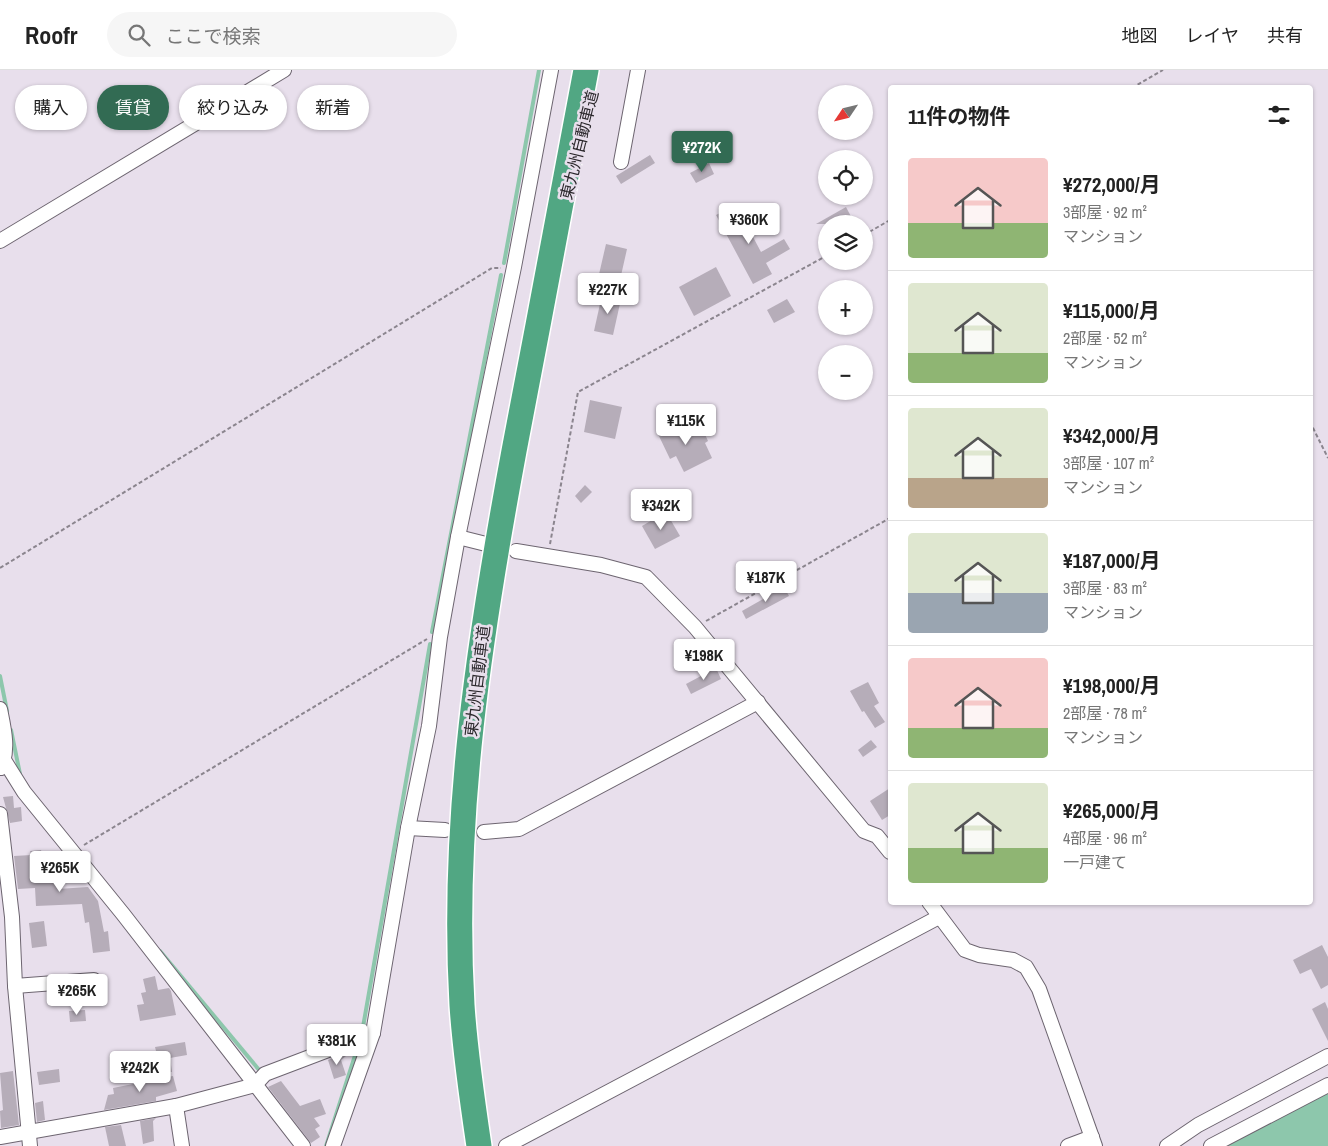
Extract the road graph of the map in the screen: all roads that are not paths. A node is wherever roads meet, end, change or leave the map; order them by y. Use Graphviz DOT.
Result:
graph roads {
  1 [pos="284,70"];
  2 [pos="551,70"];
  3 [pos="586,70"];
  4 [pos="598,70"];
  5 [pos="638,70"];
  6 [pos="621,162"];
  7 [pos="559,221"];
  8 [pos="0,241"];
  9 [pos="458,537"];
  10 [pos="486,544"];
  11 [pos="516,551"];
  12 [pos="758,702"];
  13 [pos="0,709"];
  14 [pos="2,765"];
  15 [pos="0,814"];
  16 [pos="408,828"];
  17 [pos="445,830"];
  18 [pos="484,832"];
  19 [pos="888,850"];
  20 [pos="930,905"];
  21 [pos="6,918"];
  22 [pos="939,918"];
  23 [pos="94,980"];
  24 [pos="15,986"];
  25 [pos="373,1033"];
  26 [pos="1328,1056"];
  27 [pos="255,1085"];
  28 [pos="1328,1085"];
  29 [pos="176,1106"];
  30 [pos="0,1137"];
  31 [pos="29,1139"];
  32 [pos="1094,1142"];
  33 [pos="182,1146"];
  34 [pos="303,1146"];
  35 [pos="333,1146"];
  36 [pos="479,1146"];
  37 [pos="506,1146"];
  38 [pos="1068,1146"];
  39 [pos="1167,1146"];
  40 [pos="1211,1146"];
  1 -- 8 [label="street"];
  2 -- 9 [label="street"];
  3 -- 7 [label="highway, 東九州自動車道"];
  4 -- 7 [label="highway, 東九州自動車道"];
  5 -- 6 [label="street"];
  7 -- 36 [label="highway, 東九州自動車道"];
  9 -- 10 [label="street"];
  9 -- 16 [label="street"];
  11 -- 12 [label="street"];
  12 -- 18 [label="street"];
  12 -- 19 [label="street"];
  13 -- 14 [label="street"];
  14 -- 27 [label="street"];
  15 -- 21 [label="street"];
  16 -- 17 [label="street"];
  16 -- 25 [label="street"];
  20 -- 22 [label="street"];
  21 -- 24 [label="street"];
  22 -- 32 [label="street"];
  22 -- 37 [label="street"];
  23 -- 24 [label="street"];
  24 -- 31 [label="street"];
  25 -- 27 [label="street"];
  25 -- 35 [label="street"];
  26 -- 39 [label="street"];
  27 -- 29 [label="street"];
  27 -- 34 [label="street"];
  28 -- 40 [label="street"];
  29 -- 31 [label="street"];
  29 -- 33 [label="street"];
  30 -- 31 [label="street"];
  32 -- 38 [label="street"];
}
